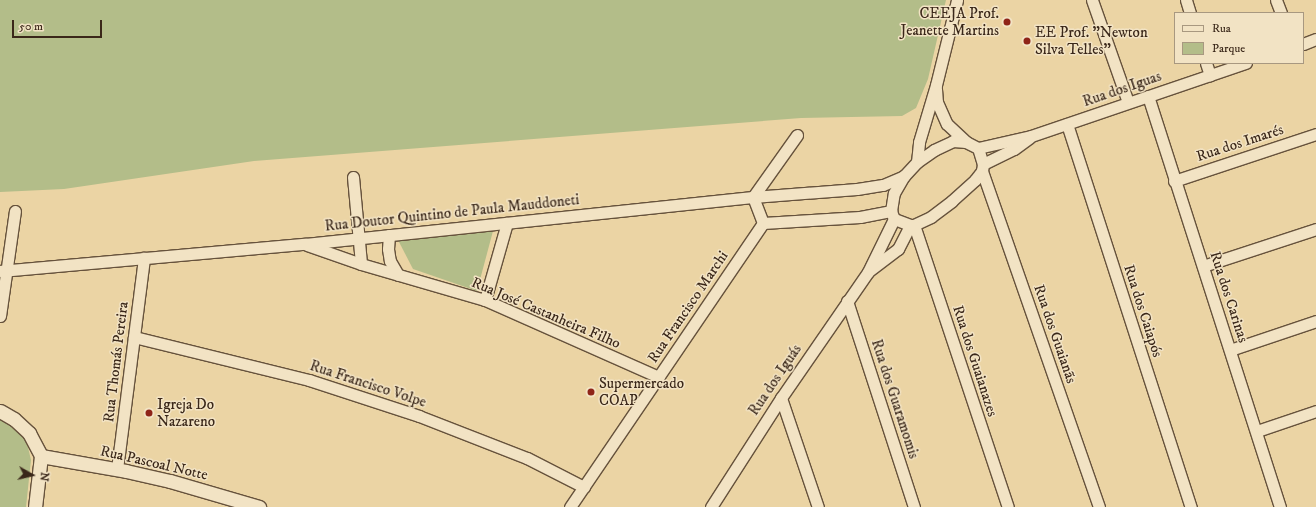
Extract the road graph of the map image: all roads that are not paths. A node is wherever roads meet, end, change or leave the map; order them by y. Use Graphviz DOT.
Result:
graph roads {
  1 [pos="957,0"];
  2 [pos="1092,0"];
  3 [pos="1186,0"];
  4 [pos="1276,0"];
  5 [pos="1190,12"];
  6 [pos="1281,12"];
  7 [pos="1316,39"];
  8 [pos="1304,44"];
  9 [pos="1206,64"];
  10 [pos="1243,64"];
  11 [pos="1210,75"];
  12 [pos="936,85"];
  13 [pos="1148,96"];
  14 [pos="1128,102"];
  15 [pos="1067,124"];
  16 [pos="1316,134"];
  17 [pos="797,135"];
  18 [pos="1031,136"];
  19 [pos="966,142"];
  20 [pos="978,148"];
  21 [pos="917,162"];
  22 [pos="983,168"];
  23 [pos="904,176"];
  24 [pos="353,177"];
  25 [pos="1174,181"];
  26 [pos="753,197"];
  27 [pos="15,211"];
  28 [pos="893,215"];
  29 [pos="507,223"];
  30 [pos="762,223"];
  31 [pos="912,225"];
  32 [pos="1316,229"];
  33 [pos="389,235"];
  34 [pos="360,237"];
  35 [pos="305,244"];
  36 [pos="144,258"];
  37 [pos="361,264"];
  38 [pos="1203,266"];
  39 [pos="4,271"];
  40 [pos="868,272"];
  41 [pos="398,275"];
  42 [pos="485,300"];
  43 [pos="847,301"];
  44 [pos="0,316"];
  45 [pos="1316,321"];
  46 [pos="134,337"];
  47 [pos="1230,350"];
  48 [pos="659,377"];
  49 [pos="781,398"];
  50 [pos="0,411"];
  51 [pos="1316,411"];
  52 [pos="1257,431"];
  53 [pos="40,456"];
  54 [pos="117,469"];
  55 [pos="584,487"];
  56 [pos="35,507"];
  57 [pos="260,507"];
  58 [pos="570,507"];
  59 [pos="711,507"];
  60 [pos="818,507"];
  61 [pos="914,507"];
  62 [pos="1008,507"];
  63 [pos="1099,507"];
  64 [pos="1191,507"];
  65 [pos="1280,507"];
  1 -- 12 [label="street"];
  2 -- 14 [label="street"];
  3 -- 5 [label="street"];
  4 -- 6 [label="street"];
  7 -- 8 [label="street"];
  9 -- 11 [label="street"];
  10 -- 11 [label="street, Rua dos Iguas"];
  11 -- 13 [label="street, Rua dos Iguas"];
  12 -- 19 [label="street"];
  12 -- 21 [label="street"];
  13 -- 14 [label="street, Rua dos Iguas"];
  13 -- 25 [label="street, Rua dos Carinas"];
  14 -- 15 [label="street, Rua dos Iguas"];
  15 -- 18 [label="street, Rua dos Iguas"];
  15 -- 64 [label="street, Rua dos Caiapós"];
  16 -- 25 [label="street, Rua dos Imarés"];
  17 -- 26 [label="street"];
  18 -- 20 [label="street, Rua dos Iguas"];
  18 -- 22 [label="street, Rua dos Iguas"];
  19 -- 20 [label="street"];
  19 -- 21 [label="street"];
  20 -- 22 [label="street"];
  21 -- 23 [label="street"];
  22 -- 31 [label="street, Rua dos Iguas"];
  22 -- 63 [label="street, Rua dos Guaianãs"];
  23 -- 26 [label="street, Rua Doutor Quintino de Paula Mauddoneti"];
  23 -- 28 [label="street"];
  24 -- 34 [label="street"];
  25 -- 38 [label="street, Rua dos Carinas"];
  26 -- 29 [label="street, Rua Doutor Quintino de Paula Mauddoneti"];
  26 -- 30 [label="street"];
  27 -- 39 [label="street"];
  28 -- 30 [label="street"];
  28 -- 31 [label="street"];
  28 -- 40 [label="street, Rua dos Iguás"];
  29 -- 33 [label="street, Rua Doutor Quintino de Paula Mauddoneti"];
  29 -- 42 [label="street"];
  30 -- 48 [label="street, Rua Francisco Marchi"];
  31 -- 40 [label="street, Rua dos Iguás"];
  31 -- 62 [label="street, Rua dos Guaianazes"];
  32 -- 38 [label="street"];
  33 -- 34 [label="street, Rua Doutor Quintino de Paula Mauddoneti"];
  33 -- 41 [label="street"];
  34 -- 35 [label="street, Rua Doutor Quintino de Paula Mauddoneti"];
  34 -- 37 [label="street"];
  35 -- 36 [label="street, Rua Doutor Quintino de Paula Mauddoneti"];
  35 -- 37 [label="street, Rua José Castanheira Filho"];
  36 -- 39 [label="street, Rua Doutor Quintino de Paula Mauddoneti"];
  36 -- 46 [label="street, Rua Thomás Pereira"];
  37 -- 41 [label="street, Rua José Castanheira Filho"];
  38 -- 47 [label="street, Rua dos Carinas"];
  39 -- 44 [label="street"];
  40 -- 43 [label="street, Rua dos Iguás"];
  41 -- 42 [label="street, Rua José Castanheira Filho"];
  42 -- 48 [label="street, Rua José Castanheira Filho"];
  43 -- 49 [label="street, Rua dos Iguás"];
  43 -- 61 [label="street, Rua dos Guaramomis"];
  45 -- 47 [label="street"];
  46 -- 54 [label="street, Rua Thomás Pereira"];
  46 -- 55 [label="street, Rua Francisco Volpe"];
  47 -- 52 [label="street, Rua dos Carinas"];
  48 -- 55 [label="street, Rua Francisco Marchi"];
  49 -- 59 [label="street, Rua dos Iguás"];
  49 -- 60 [label="street"];
  50 -- 53 [label="street"];
  51 -- 52 [label="street"];
  52 -- 65 [label="street, Rua dos Carinas"];
  53 -- 54 [label="street, Rua Pascoal Notte"];
  53 -- 56 [label="street"];
  54 -- 57 [label="street, Rua Pascoal Notte"];
  55 -- 58 [label="street, Rua Francisco Marchi"];
}
